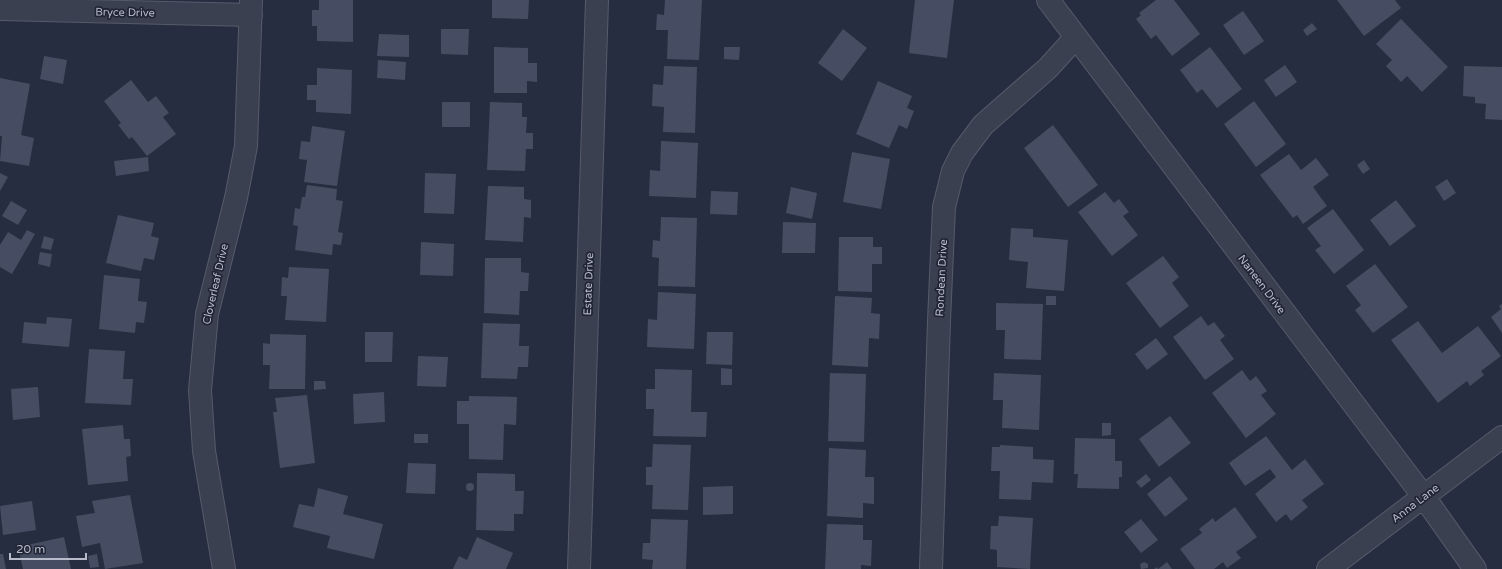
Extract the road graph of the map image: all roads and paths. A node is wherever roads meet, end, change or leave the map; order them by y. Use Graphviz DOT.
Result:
graph roads {
  1 [pos="597,0"];
  2 [pos="1048,0"];
  3 [pos="251,7"];
  4 [pos="0,9"];
  5 [pos="1076,37"];
  6 [pos="1502,437"];
  7 [pos="1424,497"];
  8 [pos="224,569"];
  9 [pos="579,569"];
  10 [pos="931,569"];
  11 [pos="1328,569"];
  12 [pos="1474,569"];
  1 -- 9 [label="street, Estate Drive"];
  2 -- 5 [label="street, Naneen Drive"];
  3 -- 4 [label="street, Bryce Drive"];
  3 -- 8 [label="street, Cloverleaf Drive"];
  5 -- 7 [label="street, Naneen Drive"];
  5 -- 10 [label="street, Rondean Drive"];
  6 -- 7 [label="street, Anna Lane"];
  7 -- 11 [label="street, Anna Lane"];
  7 -- 12 [label="street, Naneen Drive"];
}
